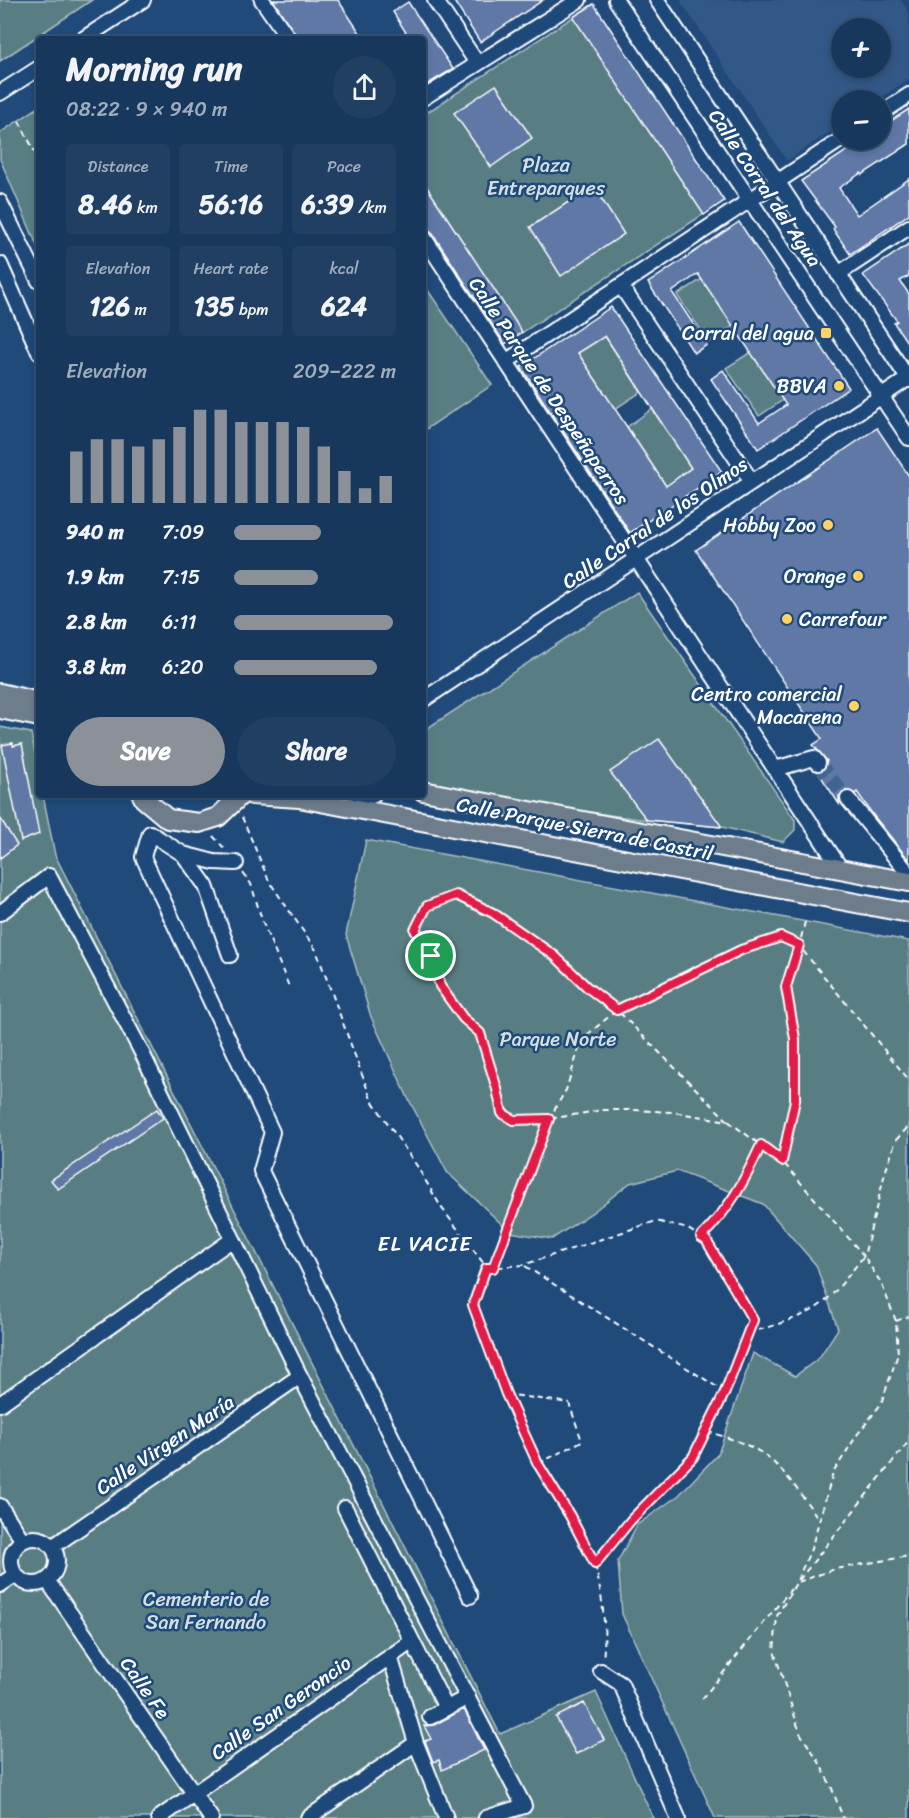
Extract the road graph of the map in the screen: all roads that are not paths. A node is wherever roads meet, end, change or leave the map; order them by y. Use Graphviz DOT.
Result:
graph roads {
  1 [pos="143,0"];
  2 [pos="262,0"];
  3 [pos="435,0"];
  4 [pos="579,0"];
  5 [pos="616,0"];
  6 [pos="657,0"];
  7 [pos="88,36"];
  8 [pos="287,36"];
  9 [pos="477,63"];
  10 [pos="36,70"];
  11 [pos="0,93"];
  12 [pos="909,95"];
  13 [pos="426,96"];
  14 [pos="891,107"];
  15 [pos="831,147"];
  16 [pos="777,182"];
  17 [pos="750,200"];
  18 [pos="0,202"];
  19 [pos="909,227"];
  20 [pos="426,240"];
  21 [pos="0,264"];
  22 [pos="838,274"];
  23 [pos="36,275"];
  24 [pos="621,286"];
  25 [pos="36,345"];
  26 [pos="507,361"];
  27 [pos="909,379"];
  28 [pos="880,397"];
  29 [pos="909,438"];
  30 [pos="752,482"];
  31 [pos="637,559"];
  32 [pos="0,693"];
  33 [pos="426,698"];
  34 [pos="36,701"];
  35 [pos="0,709"];
  36 [pos="36,716"];
  37 [pos="818,763"];
  38 [pos="775,769"];
  39 [pos="426,792"];
  40 [pos="144,798"];
  41 [pos="242,798"];
  42 [pos="299,798"];
  43 [pos="367,798"];
  44 [pos="848,799"];
  45 [pos="337,806"];
  46 [pos="183,854"];
  47 [pos="236,863"];
  48 [pos="841,869"];
  49 [pos="909,874"];
  50 [pos="909,882"];
  51 [pos="0,913"];
  52 [pos="909,913"];
  53 [pos="230,955"];
  54 [pos="233,1239"];
  55 [pos="300,1376"];
  56 [pos="0,1404"];
  57 [pos="0,1506"];
  58 [pos="345,1508"];
  59 [pos="23,1541"];
  60 [pos="52,1546"];
  61 [pos="15,1575"];
  62 [pos="47,1580"];
  63 [pos="0,1585"];
  64 [pos="470,1596"];
  65 [pos="411,1642"];
  66 [pos="390,1656"];
  67 [pos="601,1671"];
  68 [pos="468,1697"];
  69 [pos="446,1708"];
  70 [pos="430,1717"];
  71 [pos="416,1743"];
  72 [pos="194,1793"];
  73 [pos="159,1818"];
  74 [pos="211,1818"];
  75 [pos="308,1818"];
  76 [pos="446,1818"];
  77 [pos="486,1818"];
  78 [pos="678,1818"];
  1 -- 7 [label="street"];
  2 -- 8 [label="street"];
  3 -- 9 [label="street"];
  4 -- 9 [label="street"];
  5 -- 17 [label="street, Calle Corral del Agua"];
  6 -- 16 [label="street, Calle Corral del Agua"];
  9 -- 13 [label="street"];
  10 -- 11 [label="street"];
  12 -- 14 [label="street"];
  15 -- 16 [label="street"];
  16 -- 17 [label="street"];
  16 -- 22 [label="street, Calle Corral del Agua"];
  17 -- 24 [label="street"];
  17 -- 28 [label="street, Calle Corral del Agua"];
  18 -- 23 [label="street"];
  19 -- 22 [label="street"];
  20 -- 26 [label="street, Calle Parque de Despeñaperros"];
  21 -- 25 [label="street"];
  22 -- 27 [label="street, Calle Corral del Agua"];
  24 -- 26 [label="street"];
  24 -- 30 [label="street"];
  26 -- 31 [label="street, Calle Parque de Despeñaperros"];
  27 -- 28 [label="street, Calle Corral de los Olmos"];
  28 -- 29 [label="street, Calle Corral del Agua"];
  28 -- 30 [label="street, Calle Corral de los Olmos"];
  30 -- 31 [label="street, Calle Corral de los Olmos"];
  31 -- 33 [label="street, Calle Corral de los Olmos"];
  31 -- 38 [label="street, Calle Parque de Despeñaperros"];
  32 -- 34 [label="main road"];
  35 -- 36 [label="main road"];
  37 -- 38 [label="street"];
  38 -- 48 [label="street, Calle Parque de Despeñaperros"];
  39 -- 48 [label="main road, Calle Parque Sierra de Castril"];
  40 -- 41 [label="main road"];
  42 -- 45 [label="main road, Calle Parque Sierra de Castril"];
  43 -- 45 [label="street"];
  44 -- 49 [label="street"];
  45 -- 52 [label="main road, Calle Parque Sierra de Castril"];
  46 -- 47 [label="street"];
  46 -- 53 [label="street"];
  46 -- 64 [label="street"];
  48 -- 50 [label="main road, Calle Parque Sierra de Castril"];
  51 -- 54 [label="street"];
  54 -- 55 [label="street"];
  54 -- 56 [label="street"];
  55 -- 60 [label="street, Calle Virgen María"];
  55 -- 68 [label="street"];
  57 -- 59 [label="street"];
  58 -- 65 [label="street"];
  59 -- 60 [label="street"];
  59 -- 61 [label="street"];
  60 -- 62 [label="street"];
  61 -- 62 [label="street"];
  61 -- 63 [label="street"];
  62 -- 72 [label="street, Calle Fe"];
  65 -- 66 [label="street, Calle San Geroncio"];
  65 -- 69 [label="street"];
  66 -- 71 [label="street"];
  66 -- 72 [label="street, Calle San Geroncio"];
  67 -- 78 [label="street"];
  68 -- 69 [label="street"];
  68 -- 77 [label="street"];
  69 -- 70 [label="street"];
  71 -- 75 [label="street"];
  71 -- 76 [label="street"];
  72 -- 73 [label="street, Calle San Geroncio"];
  72 -- 74 [label="street, Calle Fe"];
}
